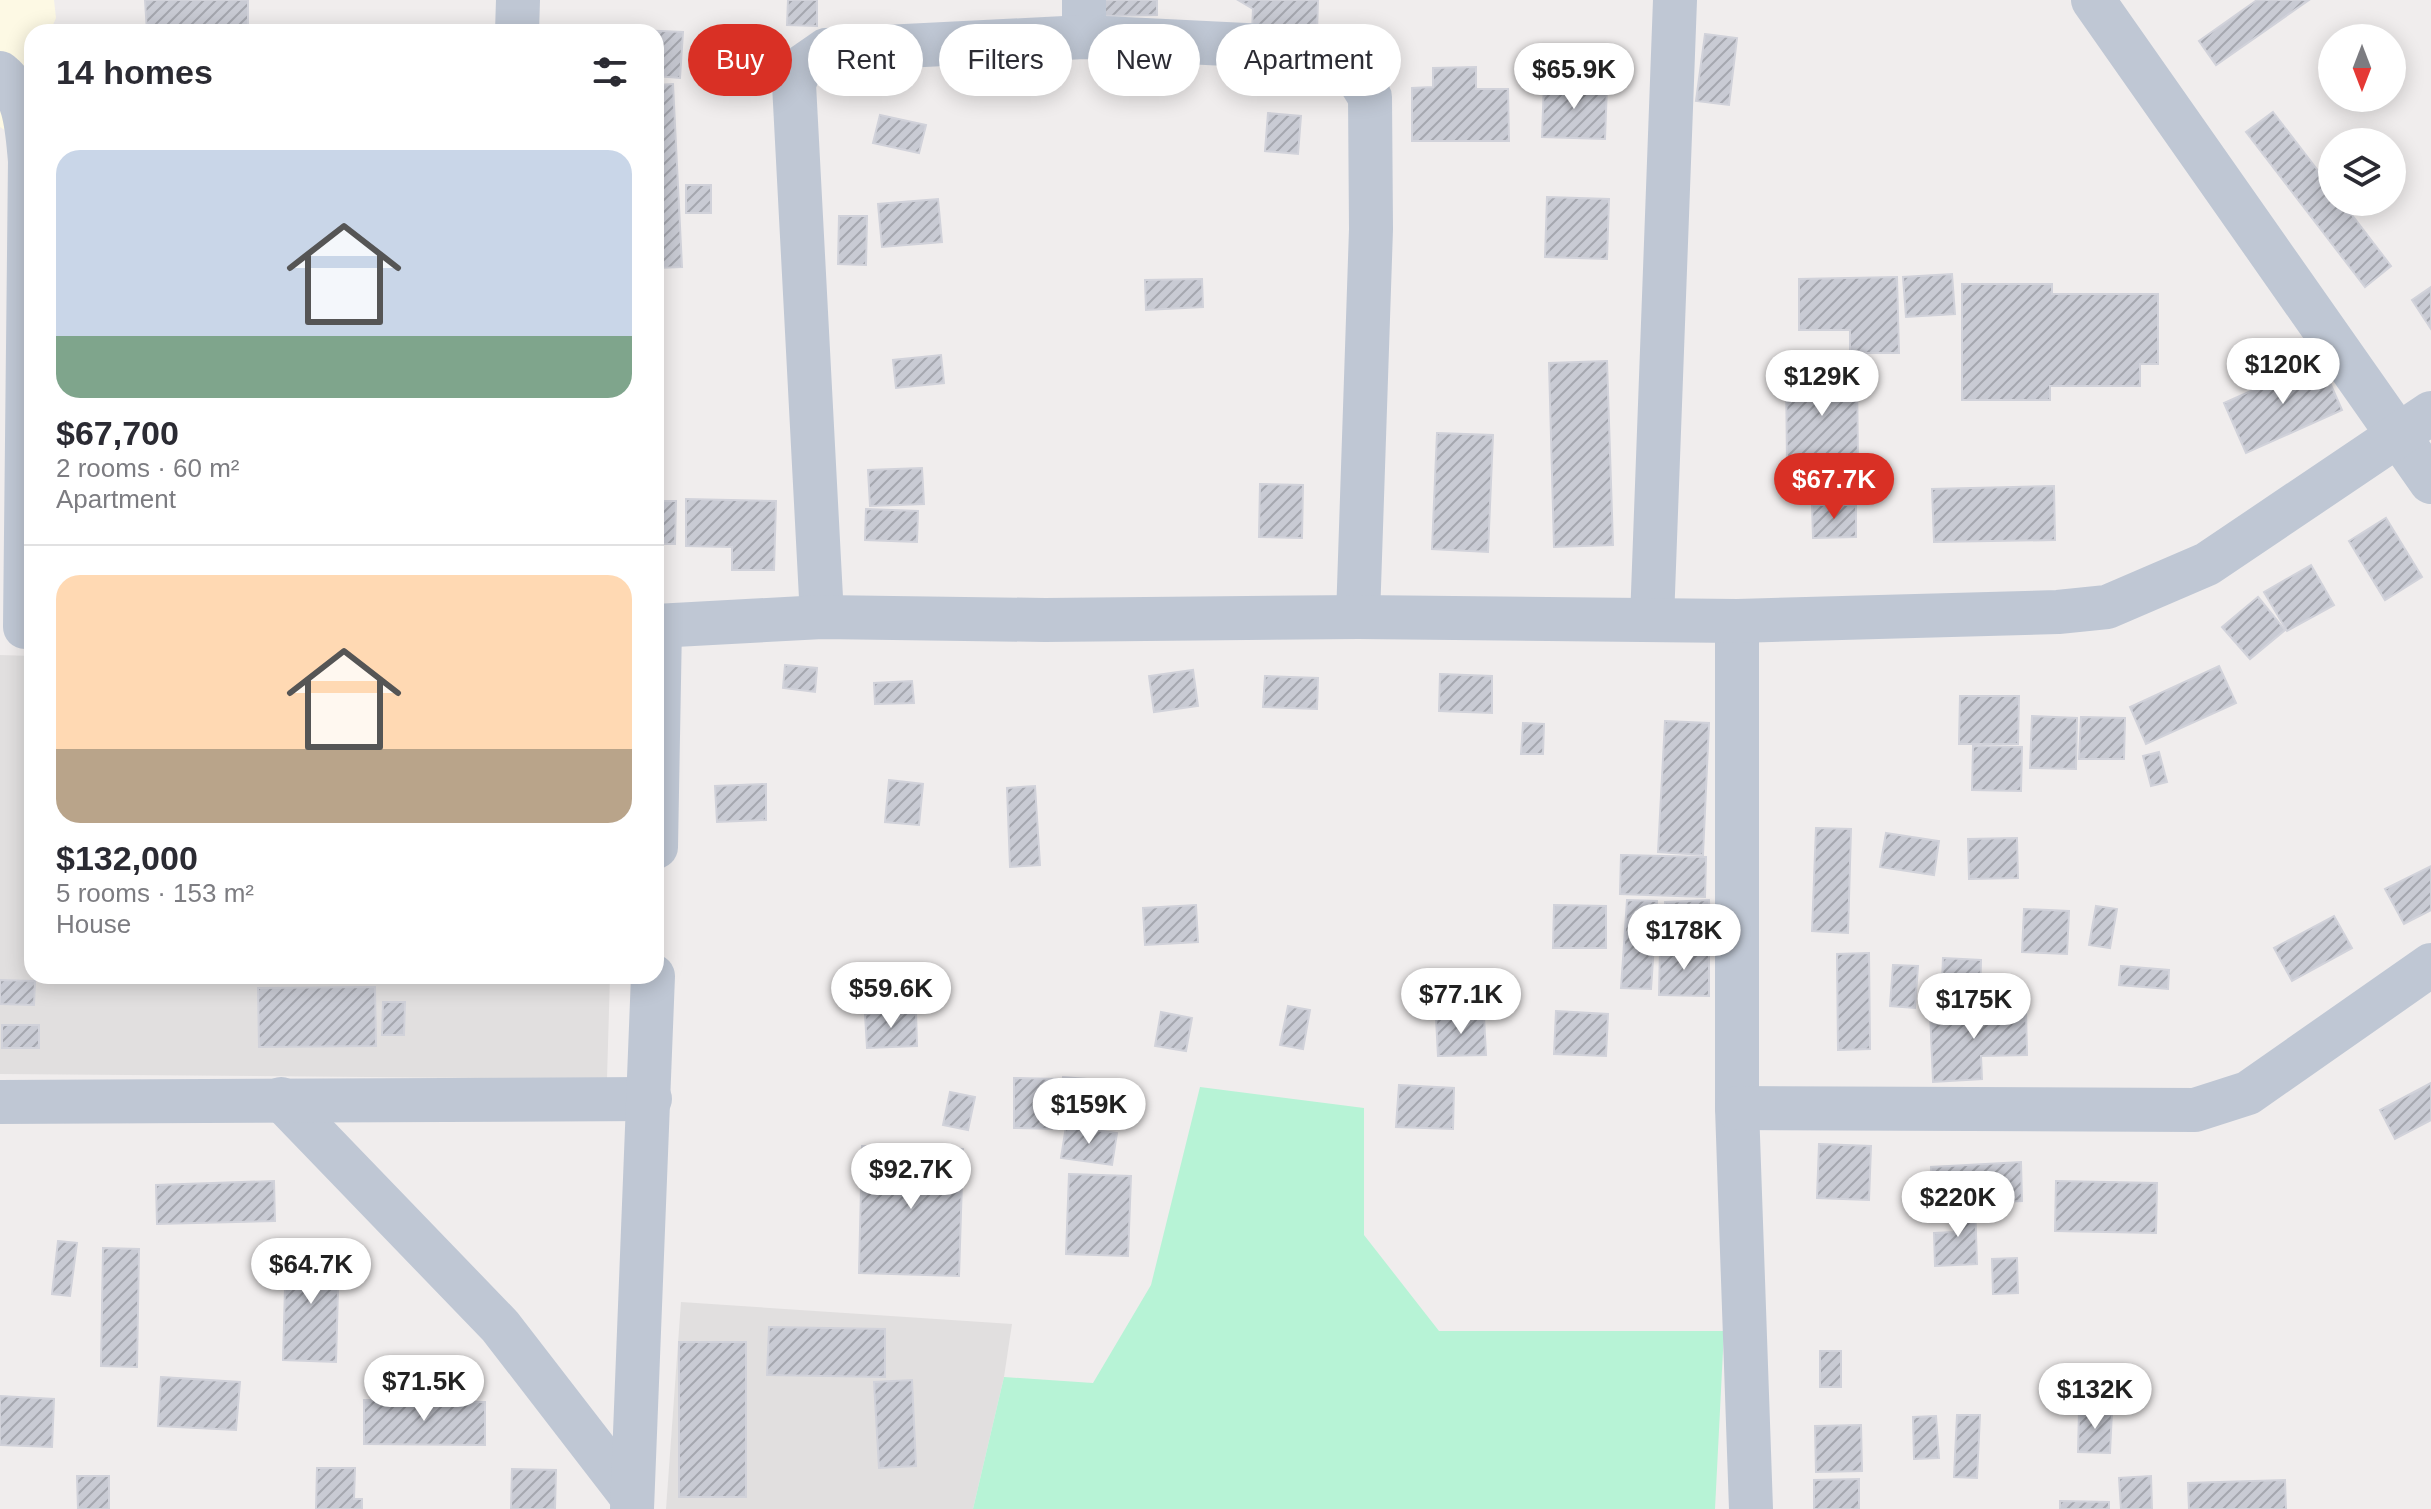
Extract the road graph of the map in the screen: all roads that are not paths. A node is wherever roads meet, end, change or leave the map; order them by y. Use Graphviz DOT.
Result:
graph roads {
  1 [pos="518,0"];
  2 [pos="1675,0"];
  3 [pos="2093,0"];
  4 [pos="1084,18"];
  5 [pos="517,24"];
  6 [pos="0,73"];
  7 [pos="24,114"];
  8 [pos="24,415"];
  9 [pos="2416,424"];
  10 [pos="2431,482"];
  11 [pos="822,617"];
  12 [pos="1358,617"];
  13 [pos="1652,620"];
  14 [pos="1737,621"];
  15 [pos="664,626"];
  16 [pos="19,627"];
  17 [pos="2431,965"];
  18 [pos="653,984"];
  19 [pos="281,1099"];
  20 [pos="650,1099"];
  21 [pos="0,1102"];
  22 [pos="1737,1108"];
  23 [pos="632,1503"];
  24 [pos="1751,1509"];
  1 -- 5 [label="street"];
  2 -- 13 [label="street"];
  3 -- 9 [label="street"];
  4 -- 11 [label="street"];
  4 -- 12 [label="street"];
  6 -- 7 [label="street"];
  8 -- 16 [label="street"];
  9 -- 10 [label="street"];
  9 -- 14 [label="street"];
  11 -- 12 [label="street"];
  11 -- 15 [label="street"];
  12 -- 13 [label="street"];
  13 -- 14 [label="street"];
  14 -- 22 [label="street"];
  17 -- 22 [label="street"];
  18 -- 20 [label="street"];
  19 -- 20 [label="street"];
  19 -- 21 [label="street"];
  19 -- 23 [label="street"];
  20 -- 23 [label="street"];
  22 -- 24 [label="street"];
}
